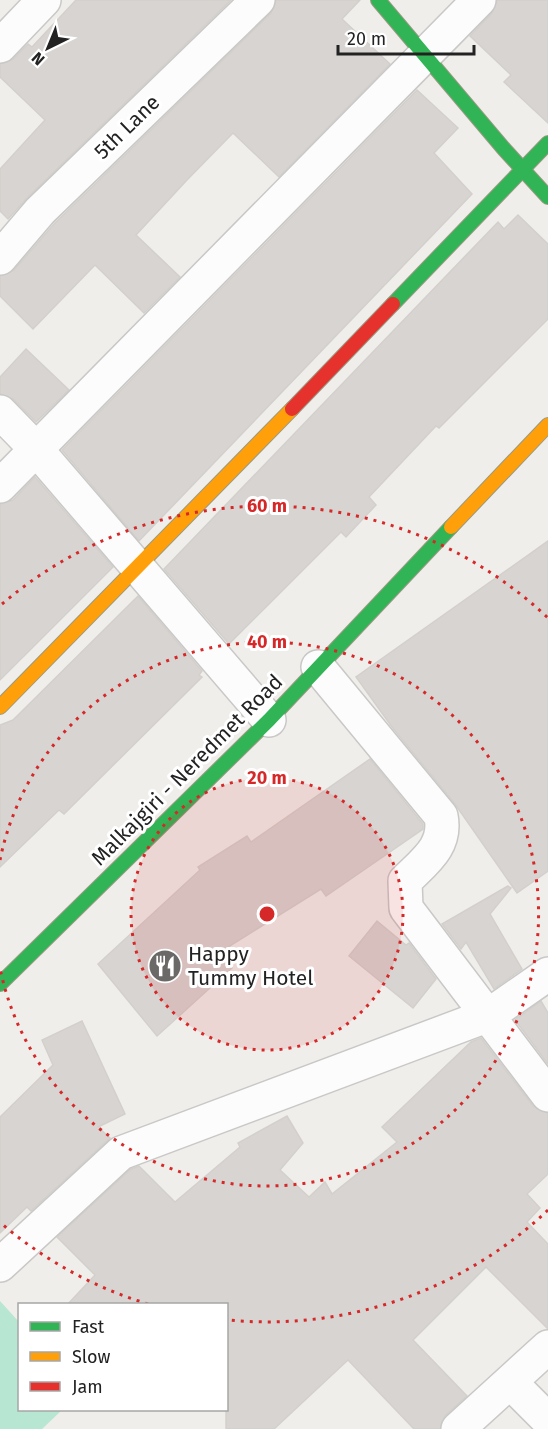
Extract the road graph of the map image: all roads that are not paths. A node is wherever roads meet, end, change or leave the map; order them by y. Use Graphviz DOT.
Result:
graph roads {
  1 [pos="44,0"];
  2 [pos="258,0"];
  3 [pos="378,0"];
  4 [pos="478,0"];
  5 [pos="0,46"];
  6 [pos="427,54"];
  7 [pos="548,143"];
  8 [pos="522,171"];
  9 [pos="548,197"];
  10 [pos="0,258"];
  11 [pos="0,412"];
  12 [pos="548,425"];
  13 [pos="36,449"];
  14 [pos="0,486"];
  15 [pos="139,568"];
  16 [pos="318,667"];
  17 [pos="0,707"];
  18 [pos="270,720"];
  19 [pos="548,974"];
  20 [pos="0,984"];
  21 [pos="489,1015"];
  22 [pos="548,1095"];
  23 [pos="0,1265"];
  24 [pos="548,1347"];
  25 [pos="511,1383"];
  26 [pos="548,1420"];
  27 [pos="458,1429"];
  1 -- 5 [label="street"];
  2 -- 10 [label="street, 5th Lane"];
  3 -- 6 [label="street"];
  4 -- 6 [label="street"];
  6 -- 8 [label="street"];
  6 -- 13 [label="street"];
  7 -- 8 [label="street"];
  8 -- 9 [label="street"];
  8 -- 15 [label="street"];
  11 -- 13 [label="street"];
  12 -- 16 [label="street, Malkajgiri - Neredmet Road"];
  13 -- 14 [label="street"];
  13 -- 15 [label="street"];
  15 -- 17 [label="street"];
  15 -- 18 [label="street"];
  16 -- 18 [label="street, Malkajgiri - Neredmet Road"];
  16 -- 21 [label="street"];
  18 -- 20 [label="street, Malkajgiri - Neredmet Road"];
  19 -- 21 [label="street"];
  21 -- 22 [label="street"];
  21 -- 23 [label="street"];
  24 -- 25 [label="street"];
  25 -- 26 [label="street"];
  25 -- 27 [label="street"];
}
